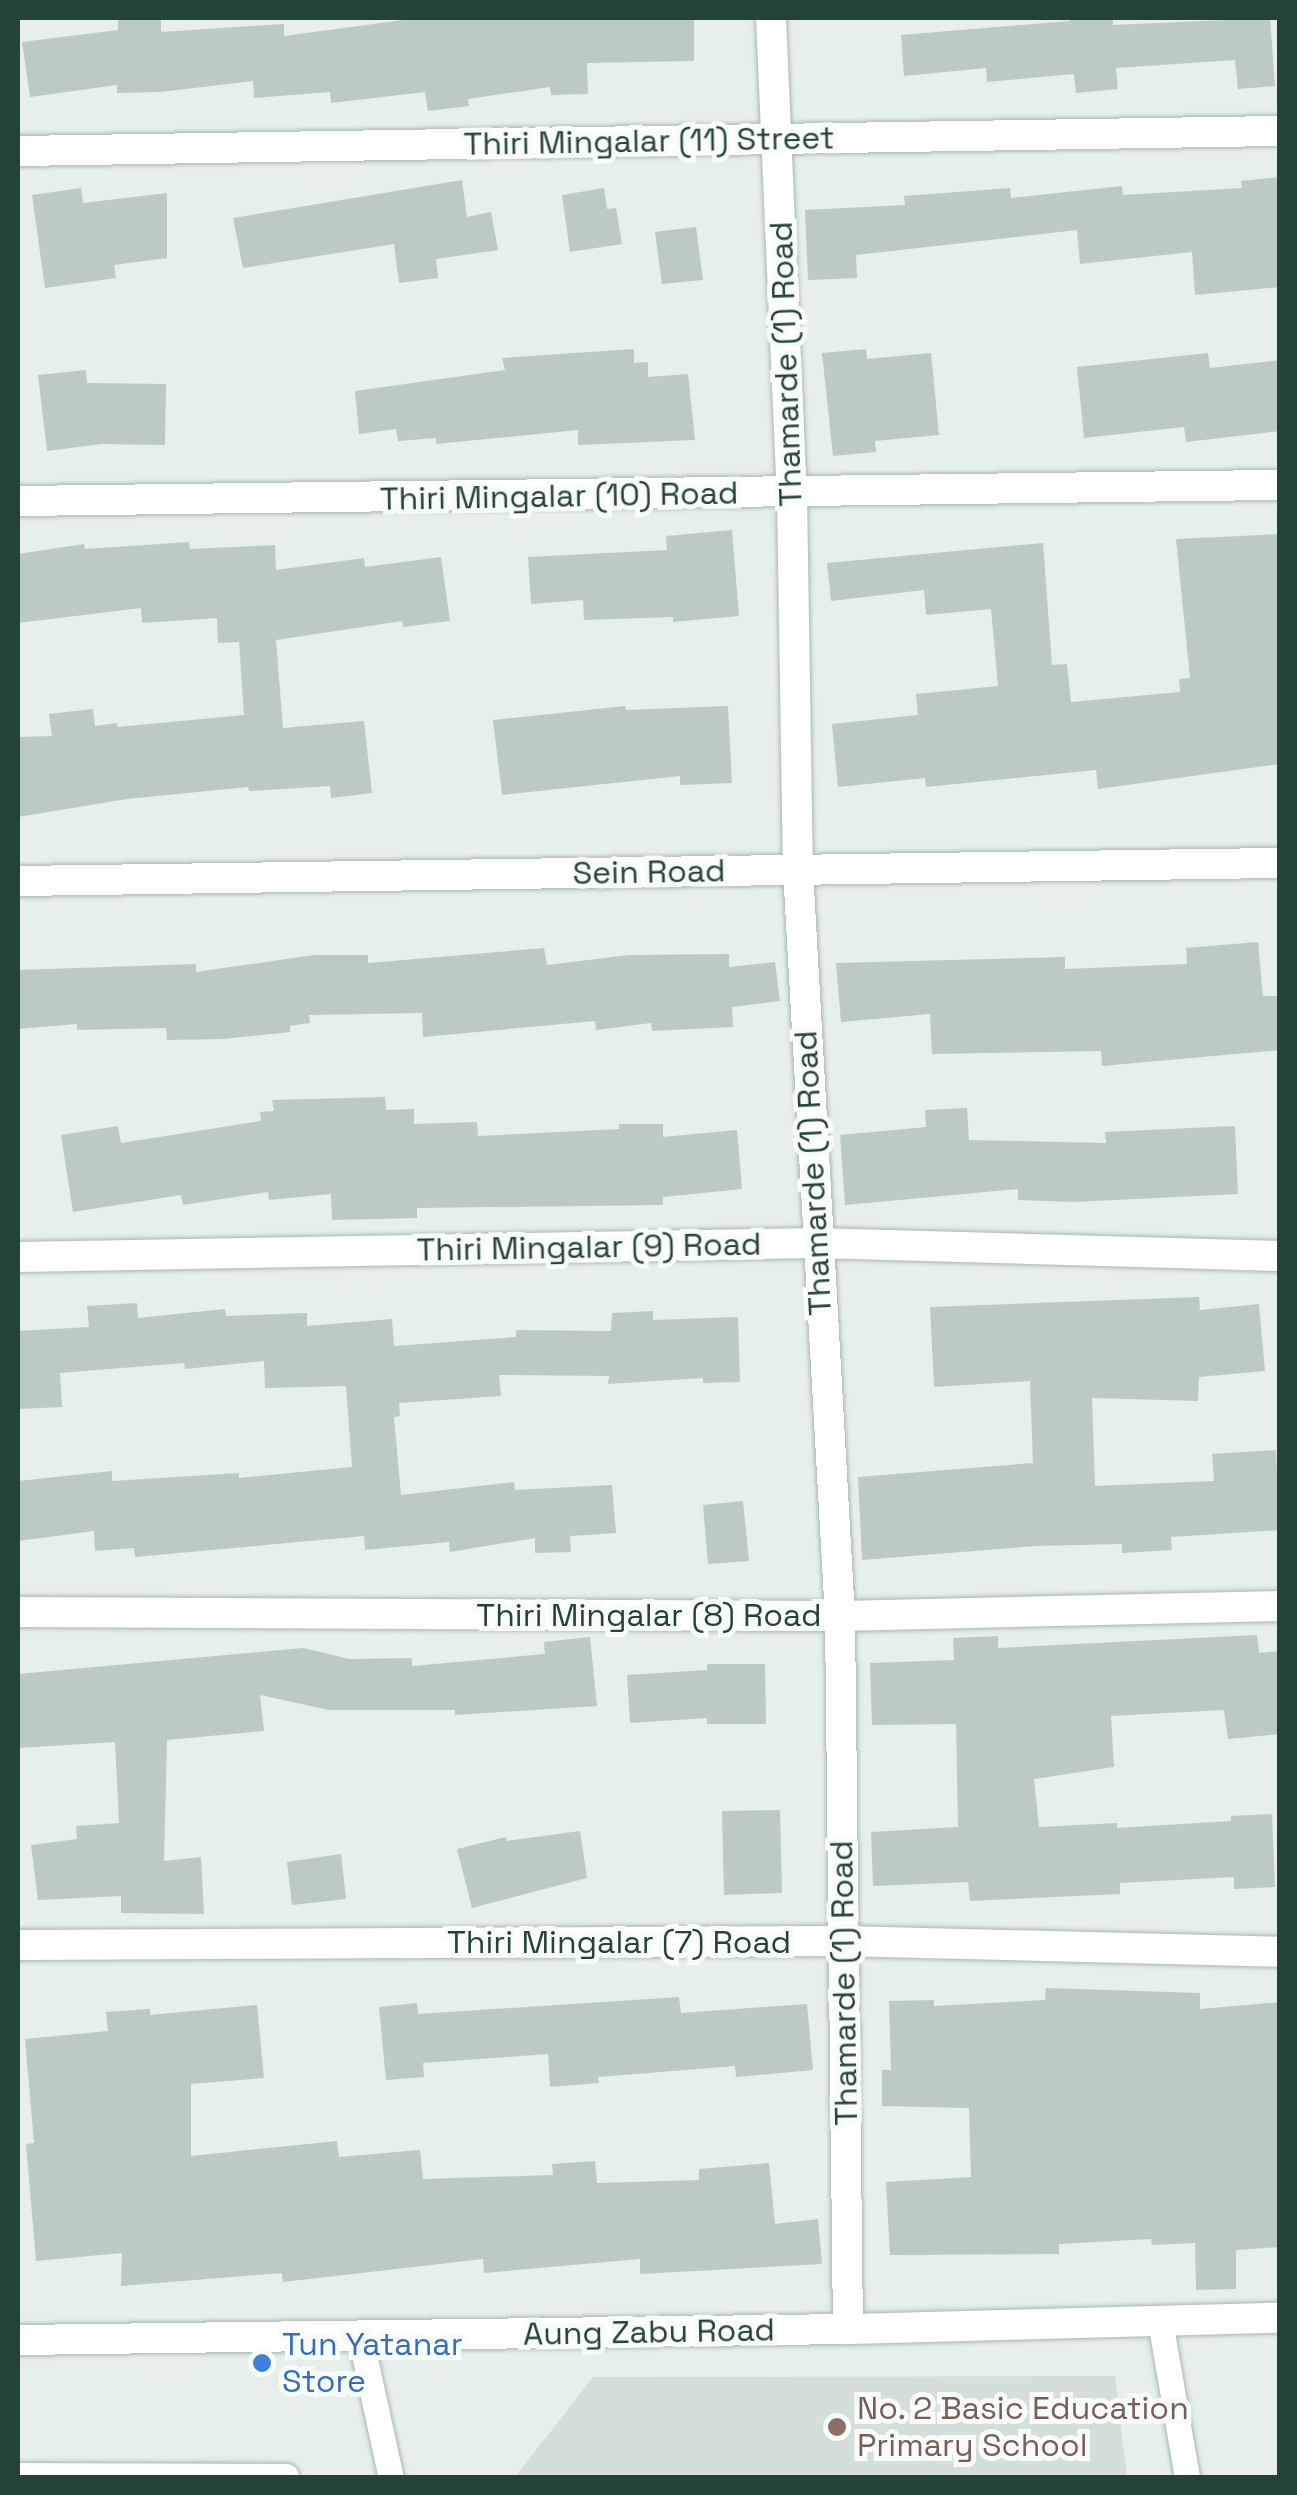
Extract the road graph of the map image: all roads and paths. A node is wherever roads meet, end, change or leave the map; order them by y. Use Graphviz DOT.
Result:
graph roads {
  1 [pos="771,18"];
  2 [pos="1280,131"];
  3 [pos="776,140"];
  4 [pos="18,151"];
  5 [pos="1280,484"];
  6 [pos="792,494"];
  7 [pos="18,501"];
  8 [pos="1280,862"];
  9 [pos="798,870"];
  10 [pos="18,881"];
  11 [pos="816,1243"];
  12 [pos="1280,1256"];
  13 [pos="18,1257"];
  14 [pos="1280,1606"];
  15 [pos="18,1612"];
  16 [pos="840,1616"];
  17 [pos="843,1941"];
  18 [pos="18,1945"];
  19 [pos="1280,1952"];
  20 [pos="1280,2318"];
  21 [pos="1160,2321"];
  22 [pos="848,2330"];
  23 [pos="360,2336"];
  24 [pos="18,2340"];
  25 [pos="18,2475"];
  26 [pos="160,2476"];
  27 [pos="286,2476"];
  28 [pos="391,2478"];
  29 [pos="1186,2478"];
  1 -- 3 [label="street, Thamarde (1) Road"];
  2 -- 3 [label="street, Thiri Mingalar (11) Street"];
  3 -- 4 [label="street, Thiri Mingalar (11) Street"];
  3 -- 6 [label="street, Thamarde (1) Road"];
  5 -- 6 [label="street, Thiri Mingalar (10) Road"];
  6 -- 7 [label="street, Thiri Mingalar (10) Road"];
  6 -- 9 [label="street, Thamarde (1) Road"];
  8 -- 9 [label="street, Sein Road"];
  9 -- 10 [label="street, Sein Road"];
  9 -- 11 [label="street, Thamarde (1) Road"];
  11 -- 12 [label="street, Thiri Mingalar (9) Road"];
  11 -- 13 [label="street, Thiri Mingalar (9) Road"];
  11 -- 16 [label="street, Thamarde (1) Road"];
  14 -- 16 [label="street, Thiri Mingalar (8) Road"];
  15 -- 16 [label="street, Thiri Mingalar (8) Road"];
  16 -- 17 [label="street, Thamarde (1) Road"];
  17 -- 18 [label="street, Thiri Mingalar (7) Road"];
  17 -- 19 [label="street, Thiri Mingalar (7) Road"];
  17 -- 22 [label="street, Thamarde (1) Road"];
  20 -- 21 [label="street, Aung Zabu Road"];
  21 -- 22 [label="street, Aung Zabu Road"];
  21 -- 29 [label="lane"];
  22 -- 23 [label="street, Aung Zabu Road"];
  23 -- 24 [label="street, Aung Zabu Road"];
  23 -- 28 [label="lane"];
  25 -- 26 [label="lane"];
  26 -- 27 [label="lane"];
}
